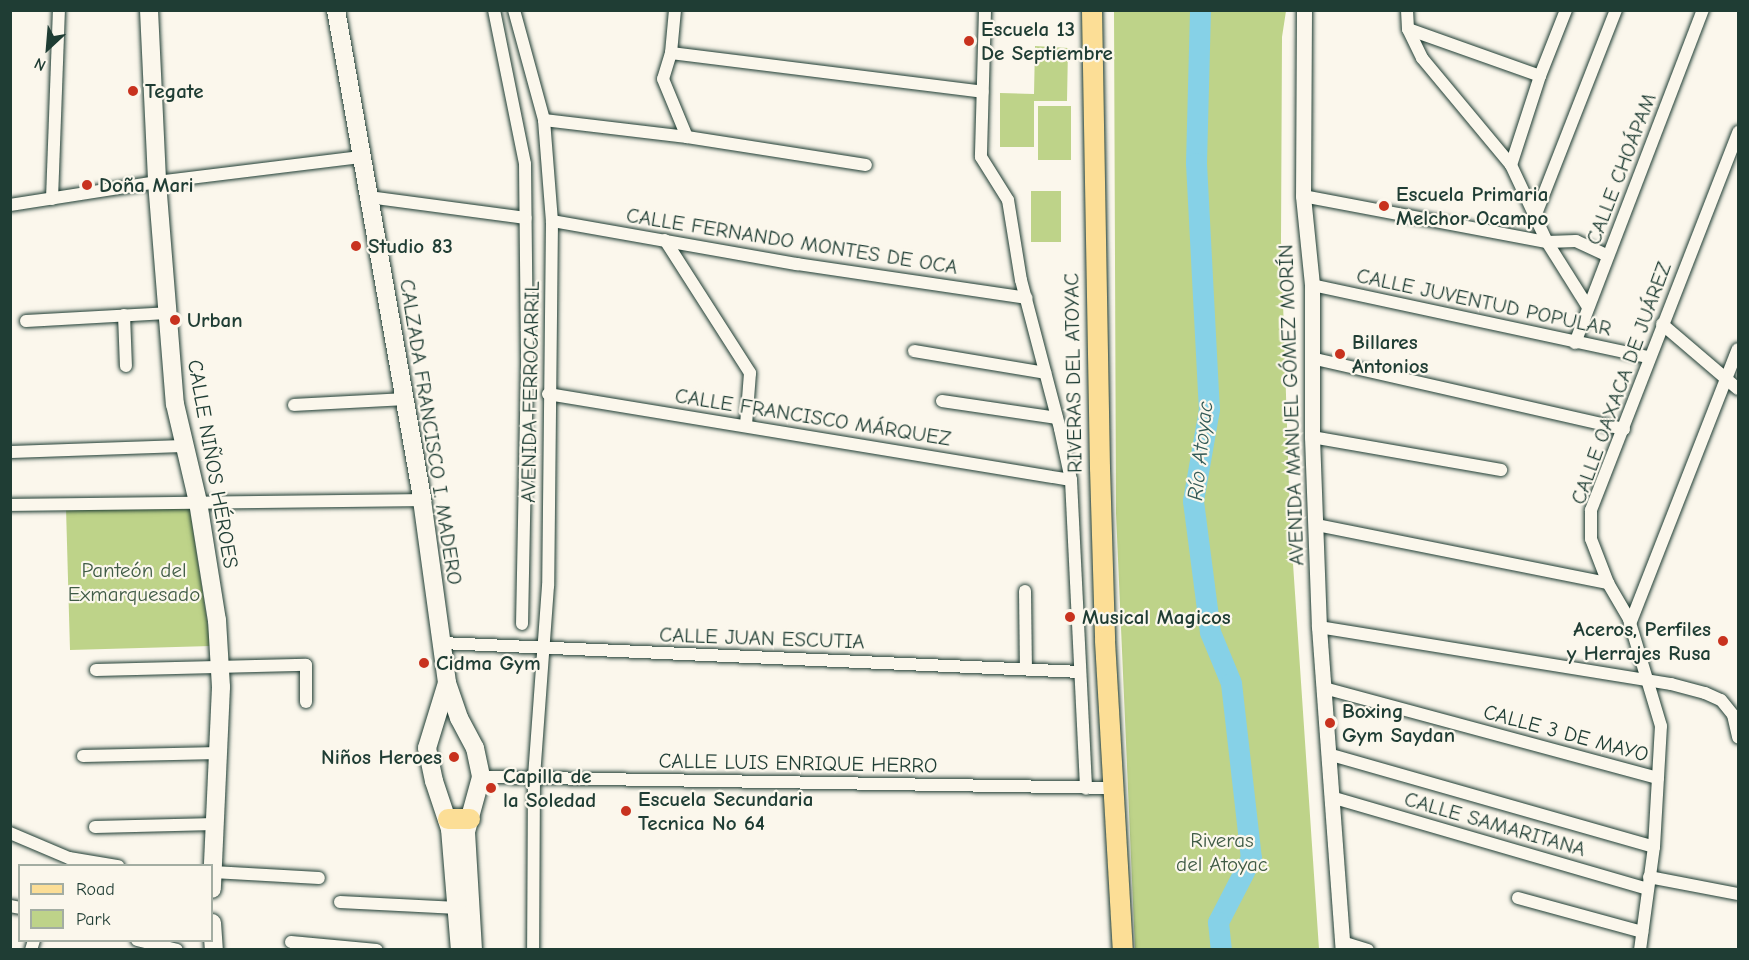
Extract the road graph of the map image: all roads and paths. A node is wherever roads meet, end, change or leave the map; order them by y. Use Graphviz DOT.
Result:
graph roads {
  1 [pos="59,10"];
  2 [pos="149,10"];
  3 [pos="336,10"];
  4 [pos="494,10"];
  5 [pos="514,10"];
  6 [pos="675,10"];
  7 [pos="985,10"];
  8 [pos="1092,10"];
  9 [pos="1304,10"];
  10 [pos="1407,10"];
  11 [pos="1566,10"];
  12 [pos="1616,10"];
  13 [pos="1704,10"];
  14 [pos="1408,29"];
  15 [pos="671,53"];
  16 [pos="1540,76"];
  17 [pos="983,92"];
  18 [pos="544,120"];
  19 [pos="1738,132"];
  20 [pos="687,137"];
  21 [pos="360,157"];
  22 [pos="866,165"];
  23 [pos="1511,165"];
  24 [pos="157,182"];
  25 [pos="1303,196"];
  26 [pos="369,197"];
  27 [pos="52,199"];
  28 [pos="10,205"];
  29 [pos="1536,214"];
  30 [pos="526,218"];
  31 [pos="552,221"];
  32 [pos="665,240"];
  33 [pos="1547,242"];
  34 [pos="1608,256"];
  35 [pos="1312,285"];
  36 [pos="1026,298"];
  37 [pos="1588,307"];
  38 [pos="167,313"];
  39 [pos="124,315"];
  40 [pos="26,321"];
  41 [pos="1662,324"];
  42 [pos="1575,342"];
  43 [pos="1738,350"];
  44 [pos="914,351"];
  45 [pos="1649,357"];
  46 [pos="1311,358"];
  47 [pos="126,366"];
  48 [pos="1045,373"];
  49 [pos="1727,379"];
  50 [pos="1738,389"];
  51 [pos="548,394"];
  52 [pos="405,399"];
  53 [pos="942,401"];
  54 [pos="294,405"];
  55 [pos="1057,418"];
  56 [pos="746,426"];
  57 [pos="1624,429"];
  58 [pos="1312,436"];
  59 [pos="184,446"];
  60 [pos="10,452"];
  61 [pos="1501,470"];
  62 [pos="1071,480"];
  63 [pos="422,500"];
  64 [pos="198,502"];
  65 [pos="10,505"];
  66 [pos="1317,525"];
  67 [pos="1608,584"];
  68 [pos="1025,591"];
  69 [pos="522,624"];
  70 [pos="1630,624"];
  71 [pos="1319,627"];
  72 [pos="442,643"];
  73 [pos="543,649"];
  74 [pos="220,666"];
  75 [pos="1026,669"];
  76 [pos="96,670"];
  77 [pos="1080,672"];
  78 [pos="1647,682"];
  79 [pos="447,683"];
  80 [pos="1324,688"];
  81 [pos="306,702"];
  82 [pos="1738,737"];
  83 [pos="219,753"];
  84 [pos="1328,754"];
  85 [pos="83,756"];
  86 [pos="481,777"];
  87 [pos="534,777"];
  88 [pos="1658,778"];
  89 [pos="1115,788"];
  90 [pos="1086,789"];
  91 [pos="1331,797"];
  92 [pos="448,819"];
  93 [pos="470,819"];
  94 [pos="215,824"];
  95 [pos="95,827"];
  96 [pos="10,833"];
  97 [pos="1654,847"];
  98 [pos="54,859"];
  99 [pos="106,864"];
  100 [pos="213,864"];
  101 [pos="319,878"];
  102 [pos="213,880"];
  103 [pos="1648,883"];
  104 [pos="1738,894"];
  105 [pos="1518,898"];
  106 [pos="340,902"];
  107 [pos="458,908"];
  108 [pos="1642,932"];
  109 [pos="144,942"];
  110 [pos="291,942"];
  111 [pos="1342,946"];
  112 [pos="177,950"];
  113 [pos="377,950"];
  114 [pos="460,950"];
  115 [pos="473,950"];
  116 [pos="533,950"];
  117 [pos="1123,950"];
  118 [pos="1368,950"];
  119 [pos="1640,950"];
  1 -- 27 [label="street"];
  2 -- 24 [label="main road, CALLE NIÑOS HÉROES"];
  3 -- 21 [label="main road, CALZADA FRANCISCO I. MADERO"];
  4 -- 30 [label="street"];
  5 -- 18 [label="street, AVENIDA FERROCARRIL"];
  6 -- 15 [label="street"];
  7 -- 17 [label="street"];
  8 -- 89 [label="main road, RIVERAS DEL ATOYAC"];
  9 -- 25 [label="street, AVENIDA MANUEL GÓMEZ MORÍN"];
  10 -- 14 [label="street"];
  11 -- 16 [label="street"];
  12 -- 29 [label="street"];
  13 -- 34 [label="street, CALLE CHOÁPAM"];
  14 -- 16 [label="street"];
  14 -- 23 [label="street"];
  15 -- 17 [label="street"];
  15 -- 20 [label="street"];
  16 -- 23 [label="street"];
  17 -- 36 [label="street"];
  18 -- 20 [label="street"];
  18 -- 31 [label="street, AVENIDA FERROCARRIL"];
  19 -- 41 [label="street, CALLE OAXACA DE JUÁREZ"];
  20 -- 22 [label="street"];
  21 -- 24 [label="street"];
  21 -- 26 [label="main road, CALZADA FRANCISCO I. MADERO"];
  23 -- 29 [label="street"];
  24 -- 27 [label="street"];
  24 -- 38 [label="main road, CALLE NIÑOS HÉROES"];
  25 -- 33 [label="street"];
  25 -- 35 [label="street, AVENIDA MANUEL GÓMEZ MORÍN"];
  26 -- 30 [label="street"];
  26 -- 52 [label="main road, CALZADA FRANCISCO I. MADERO"];
  27 -- 28 [label="street"];
  29 -- 33 [label="street"];
  30 -- 69 [label="street"];
  31 -- 32 [label="street, CALLE FERNANDO MONTES DE OCA"];
  31 -- 51 [label="street, AVENIDA FERROCARRIL"];
  32 -- 36 [label="street, CALLE FERNANDO MONTES DE OCA"];
  32 -- 56 [label="street"];
  33 -- 34 [label="street"];
  33 -- 37 [label="street"];
  34 -- 37 [label="street, CALLE CHOÁPAM"];
  35 -- 42 [label="street, CALLE JUVENTUD POPULAR"];
  35 -- 46 [label="street, AVENIDA MANUEL GÓMEZ MORÍN"];
  36 -- 48 [label="street"];
  37 -- 42 [label="street, CALLE CHOÁPAM"];
  38 -- 39 [label="street"];
  38 -- 59 [label="main road, CALLE NIÑOS HÉROES"];
  39 -- 40 [label="street"];
  39 -- 47 [label="street"];
  41 -- 45 [label="street, CALLE OAXACA DE JUÁREZ"];
  41 -- 49 [label="street"];
  42 -- 45 [label="street, CALLE JUVENTUD POPULAR"];
  43 -- 49 [label="street"];
  44 -- 48 [label="street"];
  45 -- 57 [label="street, CALLE OAXACA DE JUÁREZ"];
  46 -- 57 [label="street"];
  46 -- 58 [label="street, AVENIDA MANUEL GÓMEZ MORÍN"];
  48 -- 55 [label="street"];
  49 -- 50 [label="street"];
  49 -- 70 [label="street"];
  51 -- 56 [label="street, CALLE FRANCISCO MÁRQUEZ"];
  51 -- 73 [label="street, AVENIDA FERROCARRIL"];
  52 -- 54 [label="street"];
  52 -- 63 [label="main road, CALZADA FRANCISCO I. MADERO"];
  53 -- 55 [label="street"];
  55 -- 62 [label="street"];
  56 -- 62 [label="street, CALLE FRANCISCO MÁRQUEZ"];
  57 -- 67 [label="street, CALLE OAXACA DE JUÁREZ"];
  58 -- 61 [label="street"];
  58 -- 66 [label="street, AVENIDA MANUEL GÓMEZ MORÍN"];
  59 -- 60 [label="street"];
  59 -- 64 [label="main road, CALLE NIÑOS HÉROES"];
  62 -- 77 [label="street"];
  63 -- 64 [label="street"];
  63 -- 72 [label="main road, CALZADA FRANCISCO I. MADERO"];
  64 -- 65 [label="street"];
  64 -- 74 [label="main road, CALLE NIÑOS HÉROES"];
  66 -- 67 [label="street"];
  66 -- 71 [label="street, AVENIDA MANUEL GÓMEZ MORÍN"];
  67 -- 70 [label="street, CALLE OAXACA DE JUÁREZ"];
  68 -- 75 [label="street"];
  70 -- 78 [label="street, CALLE OAXACA DE JUÁREZ"];
  71 -- 78 [label="street"];
  71 -- 80 [label="street, AVENIDA MANUEL GÓMEZ MORÍN"];
  72 -- 73 [label="street, CALLE JUAN ESCUTIA"];
  72 -- 79 [label="main road, CALZADA FRANCISCO I. MADERO"];
  73 -- 75 [label="street, CALLE JUAN ESCUTIA"];
  73 -- 87 [label="street, AVENIDA FERROCARRIL"];
  74 -- 76 [label="street"];
  74 -- 81 [label="street"];
  74 -- 83 [label="main road, CALLE NIÑOS HÉROES"];
  75 -- 77 [label="street, CALLE JUAN ESCUTIA"];
  77 -- 90 [label="street"];
  78 -- 82 [label="street"];
  78 -- 88 [label="street, CALLE OAXACA DE JUÁREZ"];
  79 -- 86 [label="main road, CALZADA FRANCISCO I. MADERO"];
  79 -- 92 [label="main road, CALZADA FRANCISCO I. MADERO"];
  80 -- 84 [label="street, AVENIDA MANUEL GÓMEZ MORÍN"];
  80 -- 88 [label="street, CALLE 3 DE MAYO"];
  83 -- 85 [label="street"];
  83 -- 94 [label="main road, CALLE NIÑOS HÉROES"];
  84 -- 91 [label="street, AVENIDA MANUEL GÓMEZ MORÍN"];
  84 -- 97 [label="street"];
  86 -- 87 [label="street, CALLE LUIS ENRIQUE HERRO"];
  86 -- 93 [label="main road, CALZADA FRANCISCO I. MADERO"];
  87 -- 90 [label="street, CALLE LUIS ENRIQUE HERRO"];
  87 -- 116 [label="street, AVENIDA FERROCARRIL"];
  88 -- 97 [label="street, CALLE OAXACA DE JUÁREZ"];
  89 -- 90 [label="street, CALLE LUIS ENRIQUE HERRO"];
  89 -- 117 [label="main road, RIVERAS DEL ATOYAC"];
  91 -- 103 [label="street, CALLE SAMARITANA"];
  91 -- 111 [label="street, AVENIDA MANUEL GÓMEZ MORÍN"];
  92 -- 93 [label="main road"];
  92 -- 107 [label="main road, CALZADA FRANCISCO I. MADERO"];
  93 -- 115 [label="main road, CALZADA FRANCISCO I. MADERO"];
  94 -- 95 [label="street"];
  94 -- 100 [label="main road, CALLE NIÑOS HÉROES"];
  96 -- 98 [label="street"];
  97 -- 103 [label="street, CALLE OAXACA DE JUÁREZ"];
  98 -- 99 [label="street"];
  101 -- 102 [label="street"];
  103 -- 104 [label="street, CALLE SAMARITANA"];
  103 -- 108 [label="street, CALLE OAXACA DE JUÁREZ"];
  105 -- 108 [label="street"];
  106 -- 107 [label="street"];
  107 -- 114 [label="main road, CALZADA FRANCISCO I. MADERO"];
  108 -- 119 [label="street, CALLE OAXACA DE JUÁREZ"];
  109 -- 112 [label="street"];
  110 -- 113 [label="street"];
  111 -- 118 [label="street"];
}
